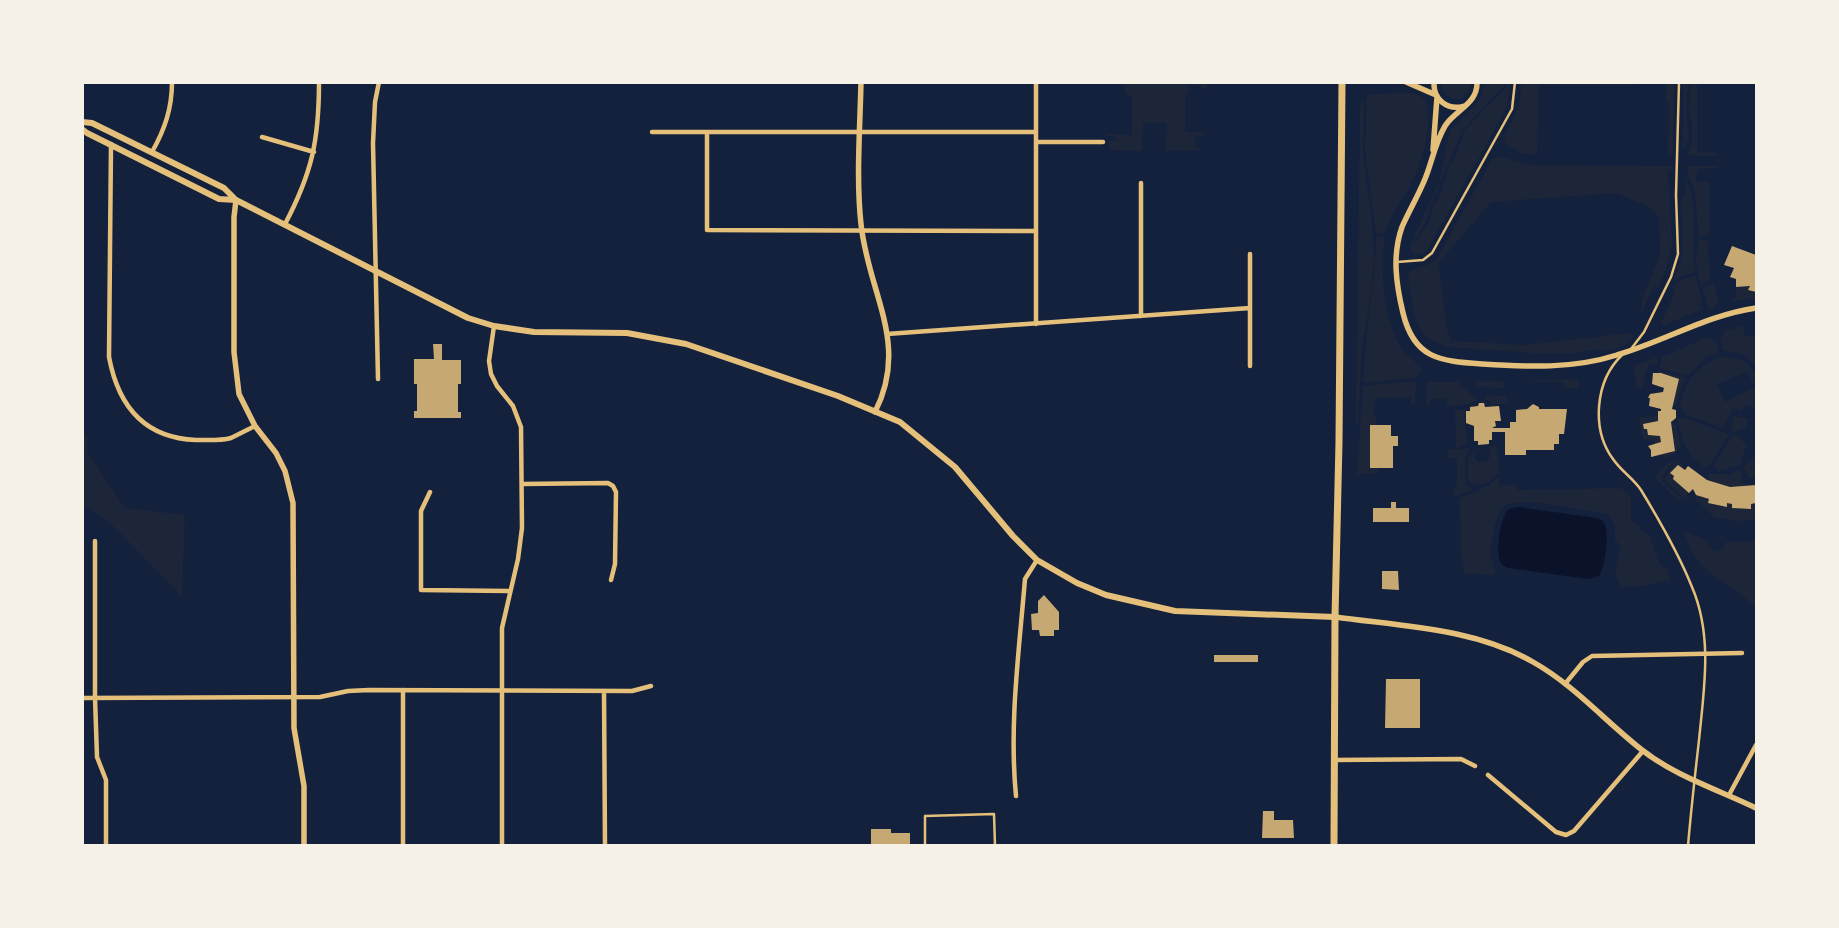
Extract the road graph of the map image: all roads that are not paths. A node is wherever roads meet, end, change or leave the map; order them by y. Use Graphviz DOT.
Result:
graph roads {
  1 [pos="172,82"];
  2 [pos="319,82"];
  3 [pos="379,82"];
  4 [pos="860,82"];
  5 [pos="1342,82"];
  6 [pos="1406,82"];
  7 [pos="1434,82"];
  8 [pos="1477,82"];
  9 [pos="1515,82"];
  10 [pos="1679,82"];
  11 [pos="1036,83"];
  12 [pos="1436,96"];
  13 [pos="1468,104"];
  14 [pos="82,122"];
  15 [pos="82,128"];
  16 [pos="652,132"];
  17 [pos="706,132"];
  18 [pos="861,132"];
  19 [pos="1036,132"];
  20 [pos="262,137"];
  21 [pos="1036,142"];
  22 [pos="1103,142"];
  23 [pos="111,144"];
  24 [pos="152,152"];
  25 [pos="314,152"];
  26 [pos="1431,161"];
  27 [pos="1141,183"];
  28 [pos="236,200"];
  29 [pos="285,224"];
  30 [pos="862,230"];
  31 [pos="1036,230"];
  32 [pos="1250,254"];
  33 [pos="1396,262"];
  34 [pos="376,270"];
  35 [pos="1250,308"];
  36 [pos="1756,308"];
  37 [pos="1141,316"];
  38 [pos="1036,324"];
  39 [pos="494,326"];
  40 [pos="887,334"];
  41 [pos="1627,352"];
  42 [pos="1250,366"];
  43 [pos="378,379"];
  44 [pos="875,412"];
  45 [pos="255,426"];
  46 [pos="522,484"];
  47 [pos="430,492"];
  48 [pos="96,541"];
  49 [pos="1037,560"];
  50 [pos="611,580"];
  51 [pos="509,591"];
  52 [pos="1334,618"];
  53 [pos="1742,653"];
  54 [pos="1706,654"];
  55 [pos="1565,684"];
  56 [pos="651,686"];
  57 [pos="403,690"];
  58 [pos="503,691"];
  59 [pos="604,691"];
  60 [pos="82,698"];
  61 [pos="95,698"];
  62 [pos="294,698"];
  63 [pos="1756,744"];
  64 [pos="1643,751"];
  65 [pos="1334,760"];
  66 [pos="1476,766"];
  67 [pos="1488,775"];
  68 [pos="1694,779"];
  69 [pos="1729,795"];
  70 [pos="1016,796"];
  71 [pos="1756,808"];
  72 [pos="106,846"];
  73 [pos="304,846"];
  74 [pos="403,846"];
  75 [pos="502,846"];
  76 [pos="605,846"];
  77 [pos="926,846"];
  78 [pos="995,846"];
  79 [pos="1334,846"];
  80 [pos="1688,846"];
  1 -- 24 [label="street"];
  2 -- 25 [label="street"];
  3 -- 34 [label="street"];
  4 -- 18 [label="street"];
  5 -- 52 [label="main road"];
  6 -- 12 [label="street"];
  7 -- 12 [label="street"];
  8 -- 13 [label="street"];
  9 -- 33 [label="lane"];
  10 -- 41 [label="lane"];
  11 -- 19 [label="street"];
  12 -- 13 [label="street"];
  12 -- 26 [label="street"];
  13 -- 26 [label="street"];
  14 -- 24 [label="main road"];
  15 -- 23 [label="main road"];
  16 -- 17 [label="street"];
  17 -- 18 [label="street"];
  17 -- 30 [label="street"];
  18 -- 19 [label="street"];
  18 -- 30 [label="street"];
  19 -- 21 [label="street"];
  20 -- 25 [label="street"];
  21 -- 22 [label="street"];
  21 -- 31 [label="street"];
  23 -- 28 [label="main road"];
  23 -- 45 [label="street"];
  24 -- 28 [label="main road"];
  25 -- 29 [label="street"];
  26 -- 33 [label="street"];
  27 -- 37 [label="street"];
  28 -- 29 [label="main road"];
  28 -- 45 [label="street"];
  29 -- 34 [label="main road"];
  30 -- 31 [label="street"];
  30 -- 40 [label="street"];
  31 -- 38 [label="street"];
  32 -- 35 [label="street"];
  33 -- 41 [label="street"];
  34 -- 39 [label="main road"];
  34 -- 43 [label="street"];
  35 -- 37 [label="street"];
  35 -- 42 [label="street"];
  36 -- 41 [label="street"];
  37 -- 38 [label="street"];
  38 -- 40 [label="street"];
  39 -- 44 [label="main road"];
  39 -- 46 [label="street"];
  40 -- 44 [label="street"];
  41 -- 54 [label="lane"];
  44 -- 49 [label="main road"];
  45 -- 62 [label="street"];
  46 -- 50 [label="street"];
  46 -- 51 [label="street"];
  47 -- 51 [label="street"];
  48 -- 61 [label="street"];
  49 -- 52 [label="main road"];
  49 -- 70 [label="street"];
  51 -- 58 [label="street"];
  52 -- 55 [label="street"];
  52 -- 65 [label="main road"];
  53 -- 54 [label="street"];
  54 -- 55 [label="street"];
  54 -- 68 [label="lane"];
  55 -- 64 [label="street"];
  56 -- 59 [label="street"];
  57 -- 58 [label="street"];
  57 -- 62 [label="street"];
  57 -- 74 [label="street"];
  58 -- 59 [label="street"];
  58 -- 75 [label="street"];
  59 -- 76 [label="street"];
  60 -- 61 [label="street"];
  61 -- 62 [label="street"];
  61 -- 72 [label="street"];
  62 -- 73 [label="street"];
  63 -- 69 [label="street"];
  64 -- 67 [label="street"];
  64 -- 68 [label="street"];
  65 -- 66 [label="street"];
  65 -- 79 [label="main road"];
  68 -- 69 [label="street"];
  68 -- 80 [label="lane"];
  69 -- 71 [label="street"];
  77 -- 78 [label="lane"];
}
